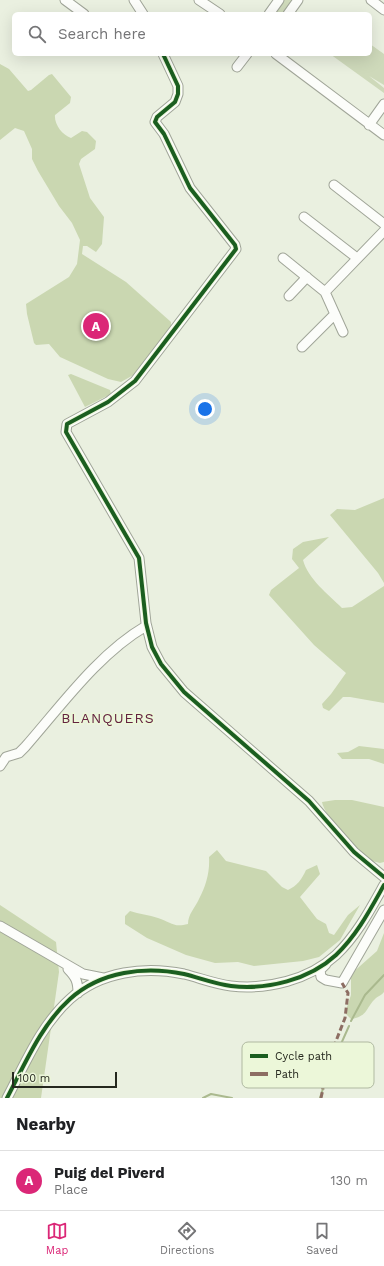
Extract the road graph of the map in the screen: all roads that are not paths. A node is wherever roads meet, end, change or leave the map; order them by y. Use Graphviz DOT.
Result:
graph roads {
  1 [pos="65,0"];
  2 [pos="134,0"];
  3 [pos="199,0"];
  4 [pos="279,0"];
  5 [pos="298,0"];
  6 [pos="370,0"];
  7 [pos="384,10"];
  8 [pos="81,12"];
  9 [pos="142,12"];
  10 [pos="217,12"];
  11 [pos="270,12"];
  12 [pos="289,12"];
  13 [pos="164,56"];
  14 [pos="245,56"];
  15 [pos="279,56"];
  16 [pos="237,67"];
  17 [pos="384,104"];
  18 [pos="369,125"];
  19 [pos="384,135"];
  20 [pos="334,185"];
  21 [pos="304,217"];
  22 [pos="384,224"];
  23 [pos="384,231"];
  24 [pos="283,258"];
  25 [pos="357,258"];
  26 [pos="307,277"];
  27 [pos="325,292"];
  28 [pos="289,296"];
  29 [pos="335,314"];
  30 [pos="343,332"];
  31 [pos="302,347"];
  32 [pos="146,626"];
  33 [pos="0,766"];
  34 [pos="384,877"];
  35 [pos="384,885"];
  36 [pos="384,910"];
  37 [pos="0,926"];
  38 [pos="343,948"];
  39 [pos="65,965"];
  40 [pos="320,971"];
  41 [pos="105,978"];
  42 [pos="294,978"];
  43 [pos="332,981"];
  44 [pos="78,993"];
  45 [pos="7,1098"];
  1 -- 8 [label="street"];
  2 -- 9 [label="street"];
  3 -- 10 [label="street"];
  4 -- 11 [label="street"];
  5 -- 12 [label="street"];
  6 -- 7 [label="street"];
  13 -- 32 [label="street"];
  14 -- 16 [label="street"];
  15 -- 18 [label="street"];
  17 -- 18 [label="street"];
  18 -- 19 [label="street"];
  20 -- 22 [label="street"];
  21 -- 25 [label="street"];
  23 -- 25 [label="street"];
  24 -- 26 [label="street"];
  25 -- 27 [label="street"];
  26 -- 27 [label="street"];
  26 -- 28 [label="street"];
  27 -- 29 [label="street"];
  29 -- 30 [label="street"];
  29 -- 31 [label="street"];
  32 -- 33 [label="street"];
  32 -- 34 [label="street"];
  35 -- 38 [label="street"];
  36 -- 43 [label="street"];
  37 -- 39 [label="street"];
  38 -- 40 [label="street"];
  38 -- 40 [label="street"];
  39 -- 41 [label="street"];
  39 -- 44 [label="street"];
  40 -- 42 [label="street"];
  40 -- 43 [label="street"];
  41 -- 42 [label="street"];
  41 -- 44 [label="street"];
  42 -- 43 [label="street"];
  44 -- 45 [label="street"];
}
